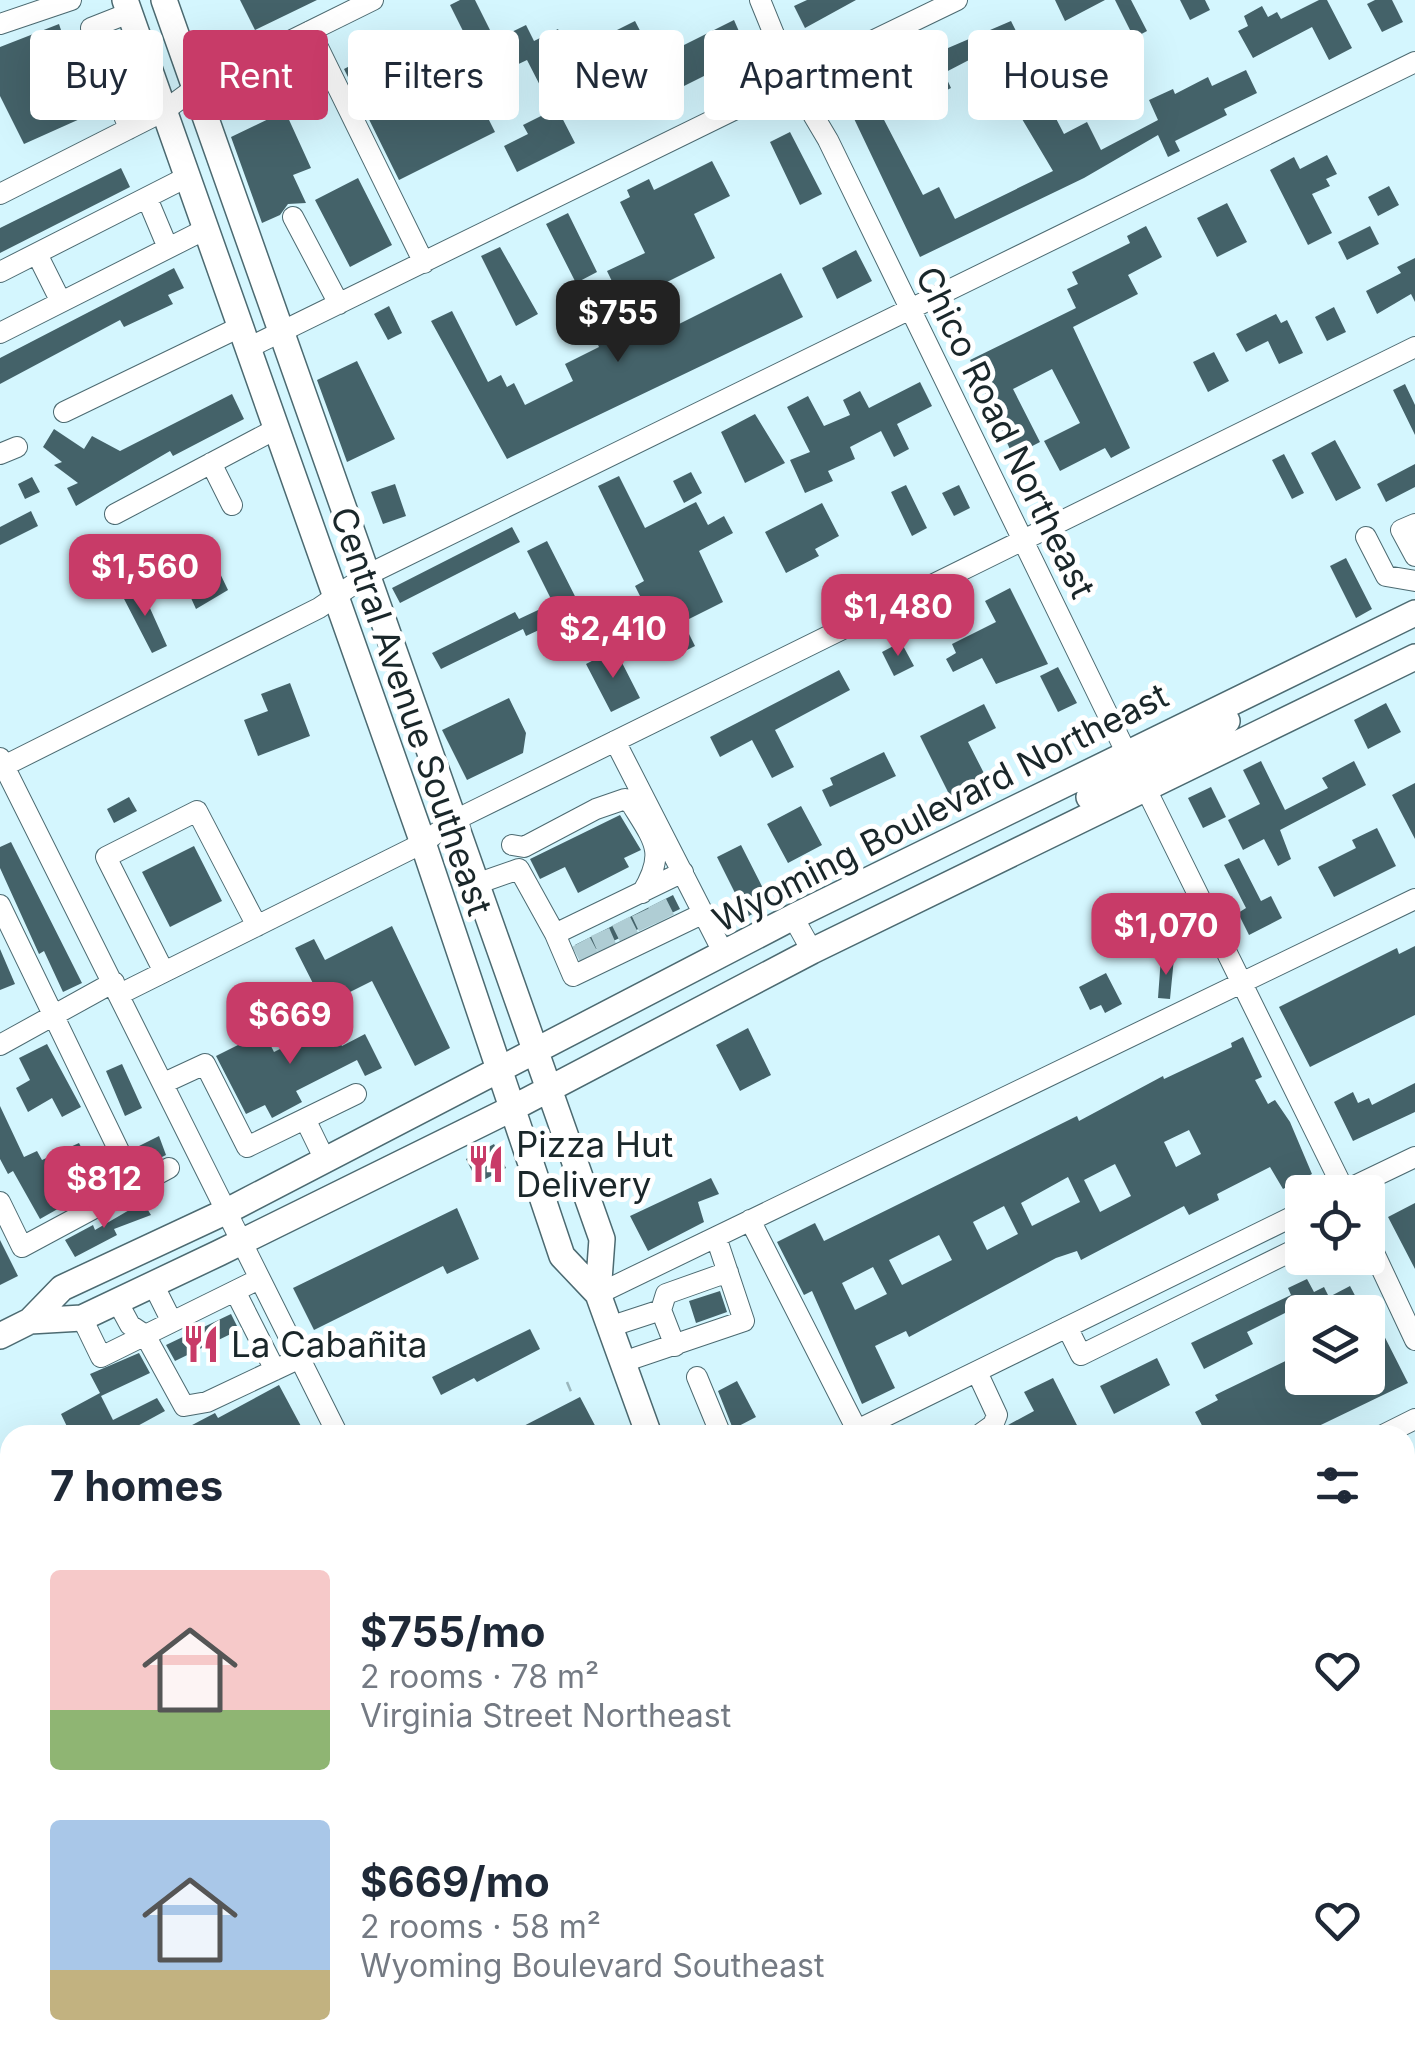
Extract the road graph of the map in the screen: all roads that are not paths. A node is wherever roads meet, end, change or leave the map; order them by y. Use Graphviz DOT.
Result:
graph roads {
  1 [pos="71,0"];
  2 [pos="164,0"];
  3 [pos="374,0"];
  4 [pos="760,0"];
  5 [pos="956,0"];
  6 [pos="127,6"];
  7 [pos="339,8"];
  8 [pos="0,24"];
  9 [pos="311,30"];
  10 [pos="775,30"];
  11 [pos="895,30"];
  12 [pos="183,54"];
  13 [pos="1415,62"];
  14 [pos="328,68"];
  15 [pos="183,97"];
  16 [pos="164,111"];
  17 [pos="206,120"];
  18 [pos="713,120"];
  19 [pos="818,120"];
  20 [pos="129,129"];
  21 [pos="188,177"];
  22 [pos="0,194"];
  23 [pos="147,198"];
  24 [pos="294,216"];
  25 [pos="206,229"];
  26 [pos="168,248"];
  27 [pos="37,254"];
  28 [pos="424,263"];
  29 [pos="0,272"];
  30 [pos="61,302"];
  31 [pos="340,304"];
  32 [pos="910,308"];
  33 [pos="0,332"];
  34 [pos="282,332"];
  35 [pos="244,338"];
  36 [pos="1415,347"];
  37 [pos="64,412"];
  38 [pos="276,429"];
  39 [pos="212,463"];
  40 [pos="232,504"];
  41 [pos="115,514"];
  42 [pos="1415,524"];
  43 [pos="1366,538"];
  44 [pos="1022,542"];
  45 [pos="1415,556"];
  46 [pos="367,575"];
  47 [pos="1415,581"];
  48 [pos="336,599"];
  49 [pos="1415,613"];
  50 [pos="1415,656"];
  51 [pos="1253,691"];
  52 [pos="615,741"];
  53 [pos="1126,752"];
  54 [pos="1,764"];
  55 [pos="635,779"];
  56 [pos="1145,788"];
  57 [pos="453,820"];
  58 [pos="423,843"];
  59 [pos="512,845"];
  60 [pos="994,864"];
  61 [pos="519,868"];
  62 [pos="683,872"];
  63 [pos="476,884"];
  64 [pos="1415,898"];
  65 [pos="0,905"];
  66 [pos="704,913"];
  67 [pos="643,917"];
  68 [pos="793,917"];
  69 [pos="256,926"];
  70 [pos="589,942"];
  71 [pos="812,951"];
  72 [pos="724,954"];
  73 [pos="164,972"];
  74 [pos="1242,984"];
  75 [pos="116,988"];
  76 [pos="54,1014"];
  77 [pos="0,1044"];
  78 [pos="538,1052"];
  79 [pos="0,1055"];
  80 [pos="0,1064"];
  81 [pos="499,1071"];
  82 [pos="164,1083"];
  83 [pos="549,1088"];
  84 [pos="356,1094"];
  85 [pos="511,1109"];
  86 [pos="305,1119"];
  87 [pos="1415,1157"];
  88 [pos="326,1160"];
  89 [pos="170,1168"];
  90 [pos="1336,1175"];
  91 [pos="1378,1175"];
  92 [pos="136,1186"];
  93 [pos="0,1202"];
  94 [pos="227,1211"];
  95 [pos="750,1220"];
  96 [pos="1285,1227"];
  97 [pos="716,1237"];
  98 [pos="241,1242"];
  99 [pos="1285,1254"];
  100 [pos="653,1268"];
  101 [pos="1382,1275"];
  102 [pos="729,1278"];
  103 [pos="257,1280"];
  104 [pos="153,1284"];
  105 [pos="236,1291"];
  106 [pos="598,1294"];
  107 [pos="666,1299"];
  108 [pos="118,1301"];
  109 [pos="82,1318"];
  110 [pos="30,1321"];
  111 [pos="278,1321"];
  112 [pos="172,1322"];
  113 [pos="609,1327"];
  114 [pos="1067,1328"];
  115 [pos="256,1332"];
  116 [pos="145,1334"];
  117 [pos="0,1336"];
  118 [pos="1415,1340"];
  119 [pos="676,1346"];
  120 [pos="298,1359"];
  121 [pos="622,1362"];
  122 [pos="275,1370"];
  123 [pos="976,1372"];
  124 [pos="698,1376"];
  125 [pos="333,1425"];
  126 [pos="645,1425"];
  127 [pos="717,1425"];
  128 [pos="848,1425"];
  129 [pos="868,1425"];
  130 [pos="993,1425"];
  1 -- 8 [label="street"];
  2 -- 12 [label="main road"];
  3 -- 7 [label="street"];
  4 -- 10 [label="street, Chico Road Northeast"];
  5 -- 11 [label="street"];
  6 -- 16 [label="main road, Central Avenue Southeast"];
  6 -- 20 [label="street"];
  7 -- 9 [label="street"];
  13 -- 32 [label="street"];
  14 -- 28 [label="street"];
  15 -- 16 [label="street"];
  16 -- 20 [label="street"];
  16 -- 21 [label="main road, Central Avenue Southeast"];
  17 -- 34 [label="main road"];
  18 -- 28 [label="street"];
  19 -- 32 [label="street, Chico Road Northeast"];
  20 -- 22 [label="street"];
  21 -- 23 [label="street"];
  21 -- 25 [label="main road, Central Avenue Southeast"];
  23 -- 26 [label="street"];
  23 -- 27 [label="street"];
  24 -- 31 [label="street"];
  25 -- 26 [label="street"];
  25 -- 35 [label="main road, Central Avenue Southeast"];
  26 -- 30 [label="street"];
  27 -- 29 [label="street"];
  27 -- 30 [label="street"];
  28 -- 31 [label="street"];
  30 -- 33 [label="street"];
  31 -- 34 [label="street"];
  32 -- 44 [label="street, Chico Road Northeast"];
  32 -- 46 [label="street"];
  34 -- 35 [label="street"];
  34 -- 46 [label="main road"];
  35 -- 37 [label="street"];
  35 -- 38 [label="main road, Central Avenue Southeast"];
  36 -- 44 [label="street"];
  38 -- 39 [label="street"];
  38 -- 48 [label="main road, Central Avenue Southeast"];
  39 -- 40 [label="street"];
  39 -- 41 [label="street"];
  42 -- 45 [label="street"];
  43 -- 47 [label="street"];
  44 -- 52 [label="street"];
  44 -- 53 [label="street, Chico Road Northeast"];
  46 -- 48 [label="street"];
  46 -- 57 [label="main road"];
  48 -- 54 [label="street"];
  48 -- 58 [label="main road, Central Avenue Southeast"];
  49 -- 51 [label="main road, Wyoming Boulevard Northeast"];
  50 -- 56 [label="main road, Wyoming Boulevard Northeast"];
  51 -- 53 [label="main road, Wyoming Boulevard Northeast"];
  51 -- 56 [label="main road"];
  52 -- 55 [label="street"];
  52 -- 57 [label="street"];
  53 -- 60 [label="main road"];
  53 -- 68 [label="main road, Wyoming Boulevard Northeast"];
  54 -- 75 [label="street"];
  55 -- 59 [label="street"];
  55 -- 62 [label="street"];
  56 -- 60 [label="main road, Wyoming Boulevard Northeast"];
  56 -- 74 [label="street"];
  57 -- 58 [label="street"];
  57 -- 63 [label="main road"];
  58 -- 69 [label="street"];
  58 -- 81 [label="main road, Central Avenue Southeast"];
  59 -- 61 [label="street"];
  59 -- 67 [label="street"];
  60 -- 71 [label="main road, Wyoming Boulevard Northeast"];
  61 -- 63 [label="street"];
  61 -- 70 [label="street"];
  62 -- 66 [label="street"];
  62 -- 67 [label="street"];
  63 -- 78 [label="main road"];
  64 -- 74 [label="street"];
  65 -- 76 [label="street"];
  66 -- 67 [label="street"];
  66 -- 72 [label="street"];
  67 -- 70 [label="street"];
  67 -- 70 [label="street"];
  68 -- 71 [label="street"];
  68 -- 72 [label="main road, Wyoming Boulevard Northeast"];
  69 -- 73 [label="street"];
  69 -- 73 [label="street"];
  71 -- 83 [label="main road, Wyoming Boulevard Northeast"];
  72 -- 78 [label="main road, Wyoming Boulevard Northeast"];
  73 -- 75 [label="street"];
  74 -- 90 [label="street"];
  74 -- 95 [label="street"];
  75 -- 76 [label="street"];
  75 -- 82 [label="street"];
  76 -- 77 [label="street"];
  76 -- 92 [label="street"];
  78 -- 81 [label="main road, Wyoming Boulevard Northeast"];
  78 -- 83 [label="main road"];
  79 -- 80 [label="street"];
  81 -- 85 [label="main road, Central Avenue Southeast"];
  81 -- 88 [label="main road, Wyoming Boulevard Northeast"];
  82 -- 86 [label="street"];
  82 -- 94 [label="street"];
  83 -- 85 [label="main road, Wyoming Boulevard Northeast"];
  83 -- 106 [label="main road"];
  84 -- 86 [label="street"];
  85 -- 98 [label="main road, Wyoming Boulevard Northeast"];
  85 -- 106 [label="main road, Central Avenue Southeast"];
  86 -- 88 [label="street"];
  87 -- 91 [label="street"];
  88 -- 94 [label="main road, Wyoming Boulevard Northeast"];
  89 -- 92 [label="street"];
  92 -- 93 [label="street"];
  94 -- 98 [label="street"];
  94 -- 110 [label="main road, Wyoming Boulevard Northeast"];
  95 -- 97 [label="street"];
  95 -- 128 [label="street"];
  96 -- 114 [label="street"];
  97 -- 100 [label="street"];
  97 -- 102 [label="street"];
  98 -- 103 [label="street"];
  98 -- 104 [label="main road, Wyoming Boulevard Northeast"];
  99 -- 114 [label="street"];
  100 -- 106 [label="street"];
  100 -- 107 [label="street"];
  101 -- 118 [label="street"];
  102 -- 107 [label="street"];
  102 -- 119 [label="street"];
  103 -- 105 [label="street"];
  103 -- 111 [label="street"];
  104 -- 108 [label="main road, Wyoming Boulevard Northeast"];
  104 -- 112 [label="street"];
  105 -- 112 [label="street"];
  105 -- 115 [label="street"];
  106 -- 113 [label="main road, Central Avenue Southeast"];
  107 -- 113 [label="street"];
  107 -- 119 [label="street"];
  108 -- 109 [label="main road, Wyoming Boulevard Northeast"];
  108 -- 116 [label="street"];
  109 -- 110 [label="main road"];
  109 -- 116 [label="street"];
  110 -- 117 [label="main road"];
  111 -- 115 [label="street"];
  111 -- 120 [label="street"];
  112 -- 116 [label="street"];
  113 -- 121 [label="main road, Central Avenue Southeast"];
  114 -- 123 [label="street"];
  115 -- 122 [label="street"];
  116 -- 122 [label="street"];
  119 -- 121 [label="street"];
  120 -- 122 [label="street"];
  120 -- 125 [label="street"];
  121 -- 126 [label="main road, Central Avenue Southeast"];
  123 -- 129 [label="street"];
  123 -- 130 [label="street"];
  124 -- 127 [label="street"];
}
